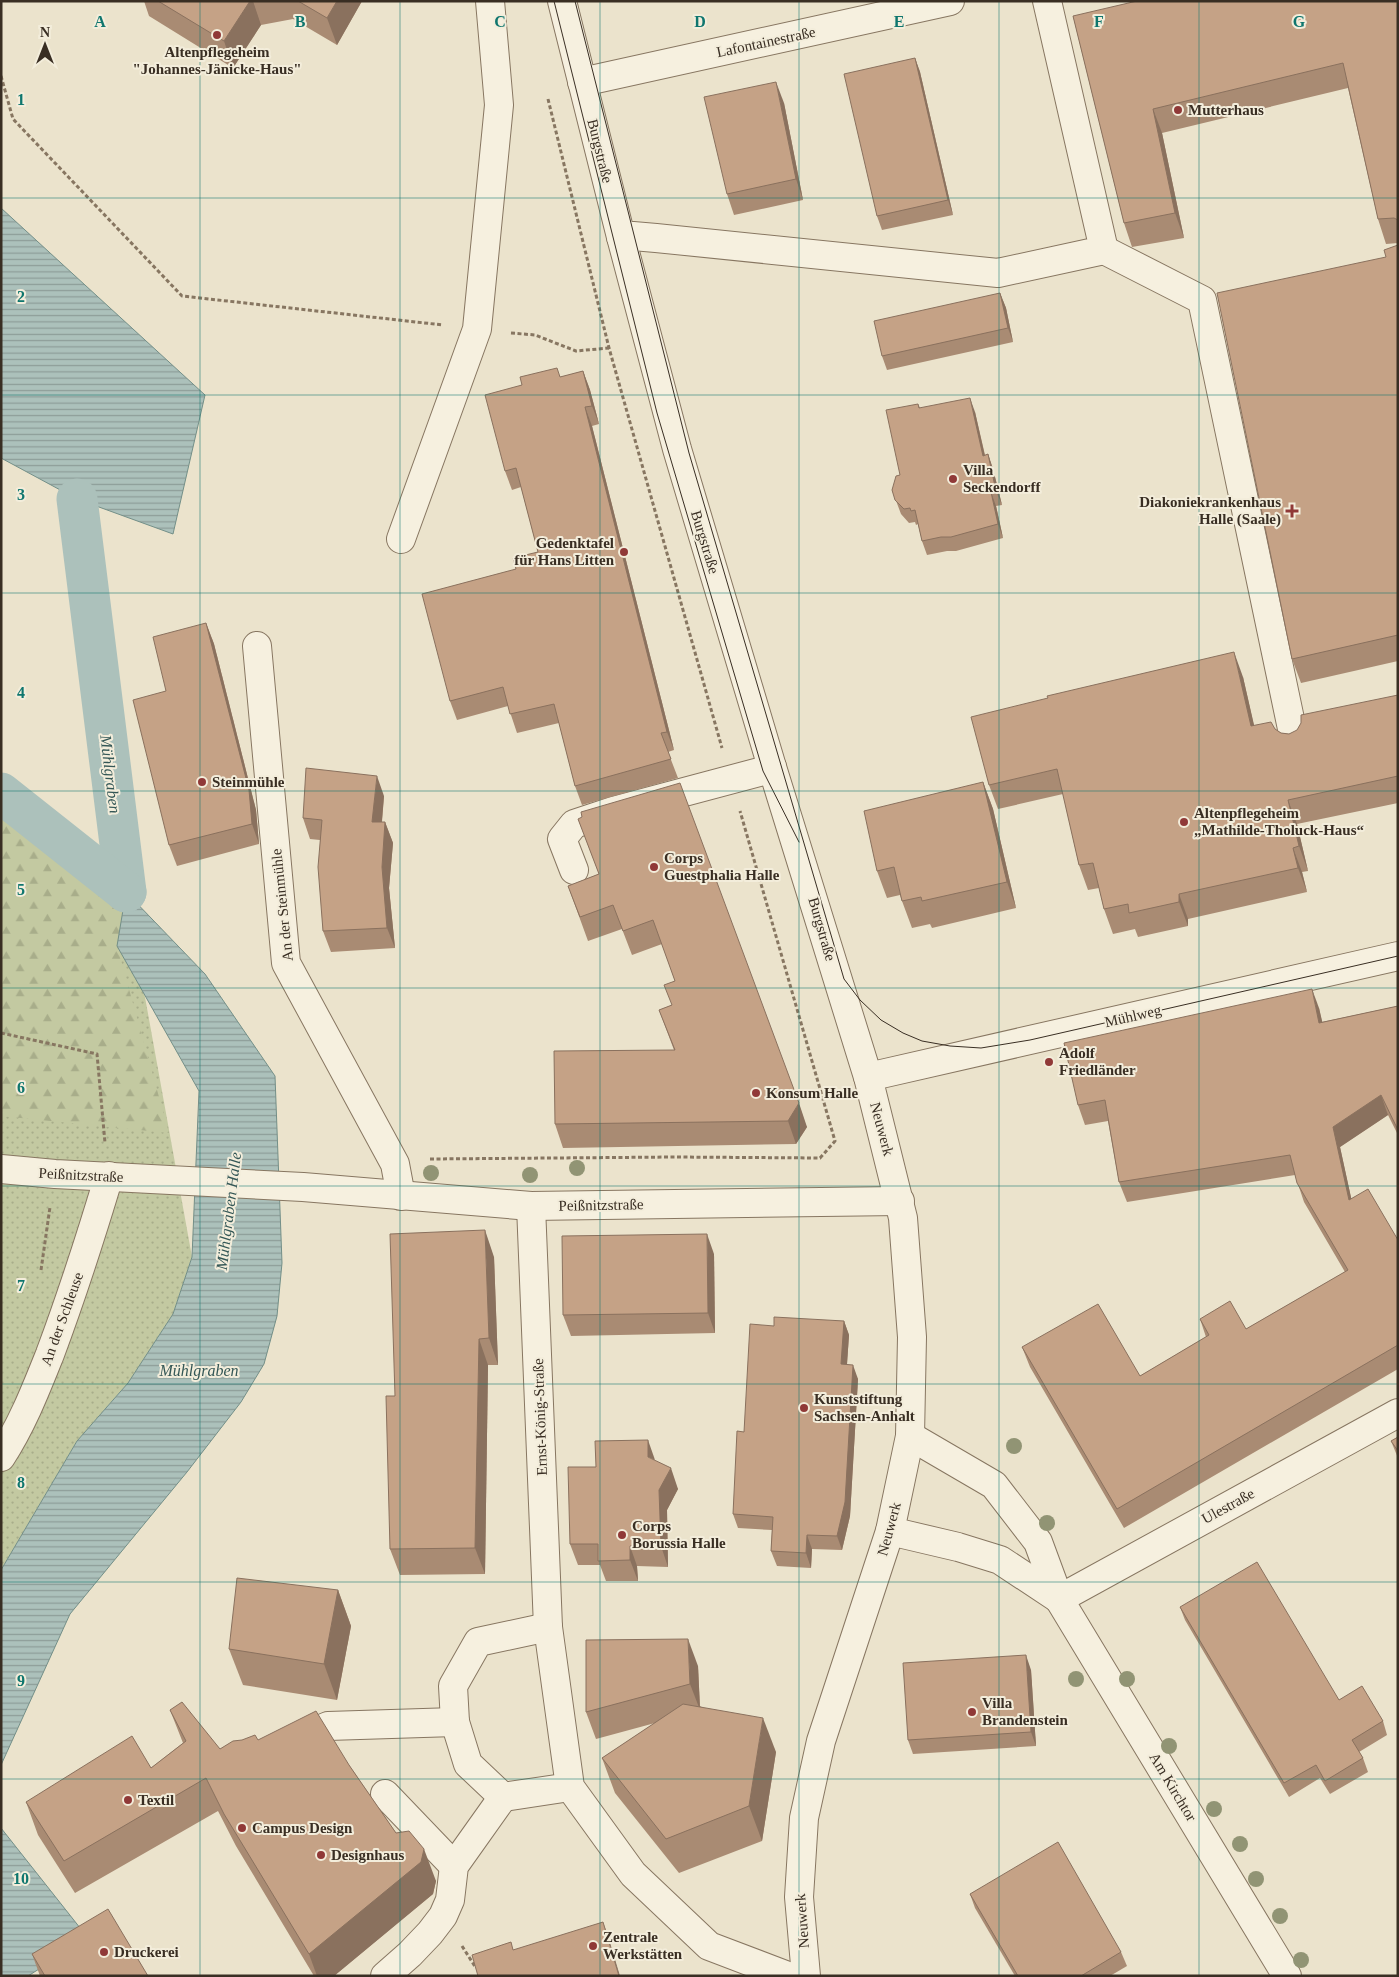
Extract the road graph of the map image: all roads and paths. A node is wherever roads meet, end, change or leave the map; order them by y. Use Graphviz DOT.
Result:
graph roads {
  1 [pos="490,1"];
  2 [pos="562,1"];
  3 [pos="950,1"];
  4 [pos="1047,1"];
  5 [pos="1,76"];
  6 [pos="582,82"];
  7 [pos="547,95"];
  8 [pos="621,237"];
  9 [pos="1104,250"];
  10 [pos="1230,294"];
  11 [pos="1202,300"];
  12 [pos="477,329"];
  13 [pos="576,352"];
  14 [pos="401,539"];
  15 [pos="257,646"];
  16 [pos="1295,743"];
  17 [pos="772,767"];
  18 [pos="731,779"];
  19 [pos="574,870"];
  20 [pos="1398,956"];
  21 [pos="1,1033"];
  22 [pos="868,1077"];
  23 [pos="393,1160"];
  24 [pos="1,1169"];
  25 [pos="55,1174"];
  26 [pos="109,1176"];
  27 [pos="401,1196"];
  28 [pos="900,1201"];
  29 [pos="531,1206"];
  30 [pos="40,1275"];
  31 [pos="1398,1413"];
  32 [pos="910,1436"];
  33 [pos="1,1457"];
  34 [pos="890,1531"];
  35 [pos="1059,1599"];
  36 [pos="548,1628"];
  37 [pos="455,1722"];
  38 [pos="266,1751"];
  39 [pos="570,1787"];
  40 [pos="385,1794"];
  41 [pos="503,1797"];
  42 [pos="454,1866"];
  43 [pos="385,1976"];
  44 [pos="788,1976"];
  45 [pos="806,1976"];
  46 [pos="1287,1976"];
  1 -- 12 [label="street"];
  2 -- 6 [label="street, Burgstraße"];
  3 -- 6 [label="street, Lafontainestraße"];
  4 -- 9 [label="street"];
  5 -- 12 [label="path"];
  6 -- 8 [label="street, Burgstraße"];
  7 -- 18 [label="path"];
  8 -- 9 [label="street"];
  8 -- 17 [label="street, Burgstraße"];
  9 -- 11 [label="street"];
  10 -- 11 [label="street"];
  11 -- 16 [label="street"];
  12 -- 13 [label="path"];
  12 -- 14 [label="street"];
  15 -- 23 [label="street, An der Steinmühle"];
  17 -- 18 [label="street"];
  17 -- 22 [label="street, Burgstraße"];
  18 -- 19 [label="street"];
  18 -- 23 [label="path"];
  20 -- 22 [label="street, Mühlweg"];
  21 -- 26 [label="path"];
  22 -- 28 [label="street, Neuwerk"];
  23 -- 27 [label="street, An der Steinmühle"];
  24 -- 25 [label="street, Peißnitzstraße"];
  25 -- 26 [label="street, Peißnitzstraße"];
  25 -- 30 [label="path"];
  26 -- 27 [label="street, Peißnitzstraße"];
  26 -- 33 [label="street, An der Schleuse"];
  27 -- 29 [label="street, Peißnitzstraße"];
  28 -- 29 [label="street, Peißnitzstraße"];
  28 -- 32 [label="street, Neuwerk"];
  29 -- 36 [label="street, Ernst-König-Straße"];
  31 -- 35 [label="street, Ulestraße"];
  32 -- 34 [label="street, Neuwerk"];
  32 -- 35 [label="street, Am Kirchtor"];
  34 -- 35 [label="street, Am Kirchtor"];
  34 -- 45 [label="street, Neuwerk"];
  35 -- 46 [label="street, Am Kirchtor"];
  36 -- 37 [label="street"];
  36 -- 39 [label="street, Ernst-König-Straße"];
  37 -- 38 [label="street"];
  37 -- 41 [label="street"];
  39 -- 41 [label="street"];
  39 -- 44 [label="street, Ernst-König-Straße"];
  40 -- 42 [label="street"];
  41 -- 42 [label="street"];
  42 -- 43 [label="street"];
}
